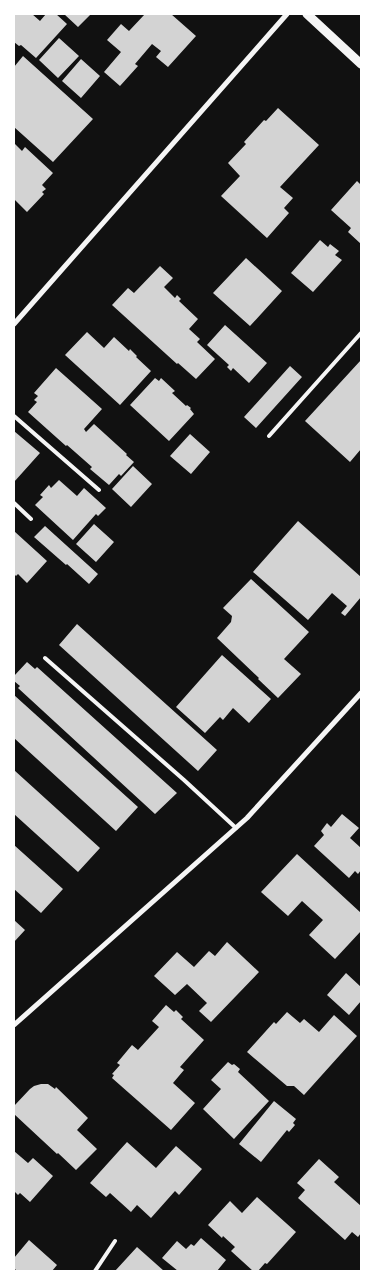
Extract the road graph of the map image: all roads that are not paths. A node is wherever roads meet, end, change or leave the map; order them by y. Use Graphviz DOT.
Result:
graph roads {
  1 [pos="287,14"];
  2 [pos="307,14"];
  3 [pos="361,64"];
  4 [pos="14,324"];
  5 [pos="361,332"];
  6 [pos="14,416"];
  7 [pos="269,436"];
  8 [pos="99,490"];
  9 [pos="14,503"];
  10 [pos="31,519"];
  11 [pos="45,658"];
  12 [pos="361,693"];
  13 [pos="236,828"];
  14 [pos="14,1025"];
  15 [pos="115,1241"];
  16 [pos="95,1271"];
  1 -- 4 [label="street"];
  2 -- 3 [label="street"];
  5 -- 7 [label="lane"];
  6 -- 8 [label="lane"];
  9 -- 10 [label="lane"];
  11 -- 13 [label="lane"];
  12 -- 13 [label="street"];
  13 -- 14 [label="street"];
  15 -- 16 [label="lane"];
}
